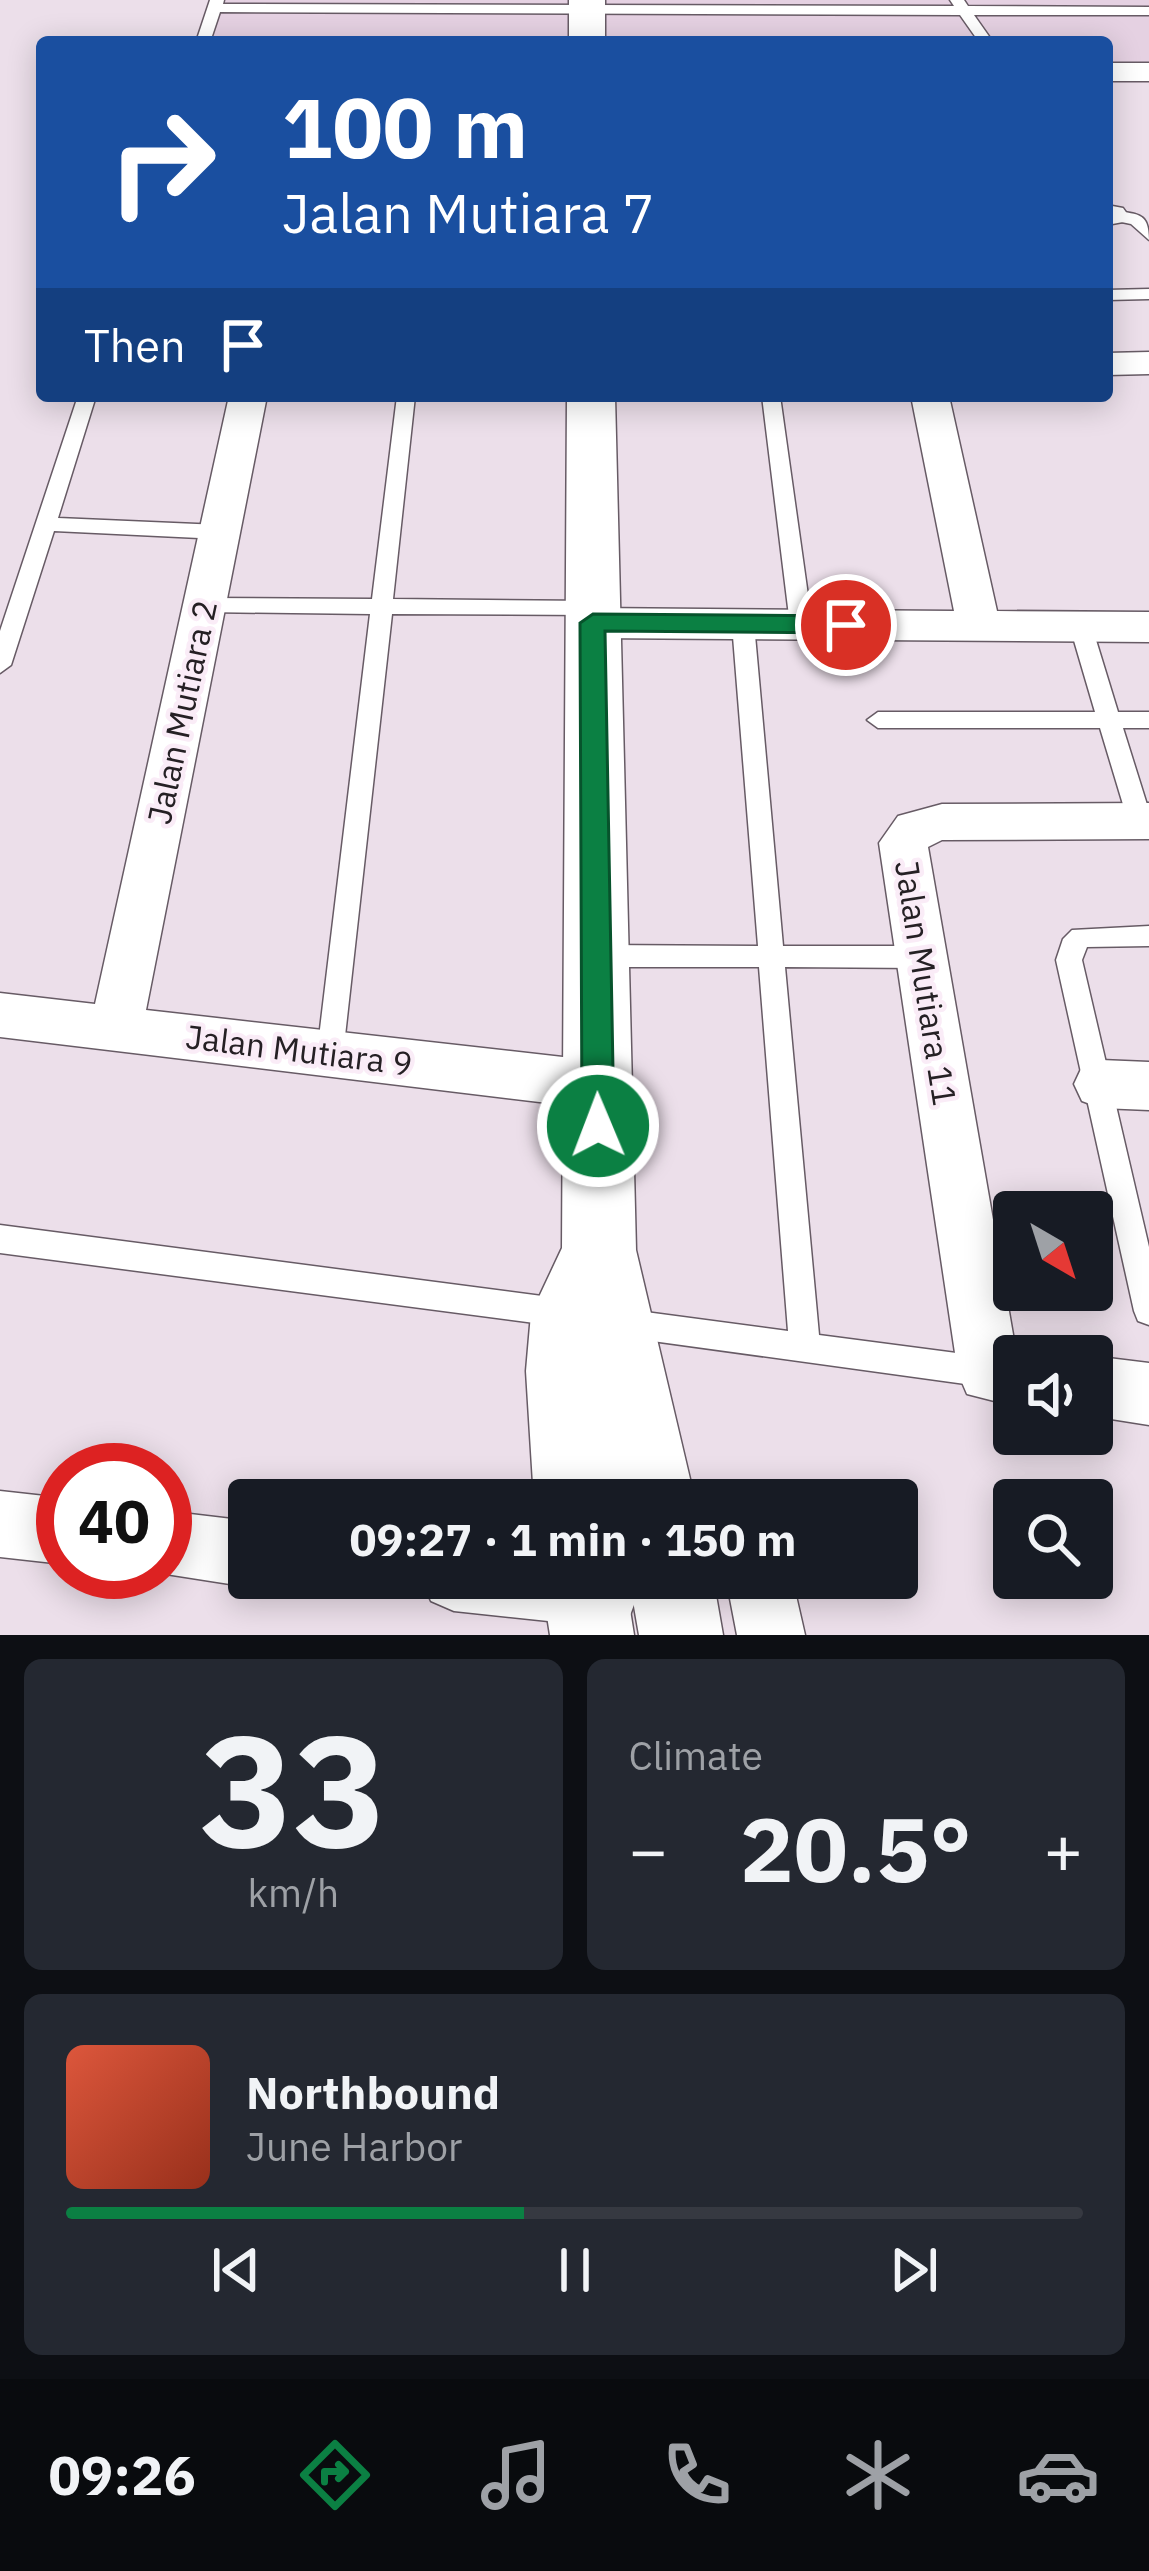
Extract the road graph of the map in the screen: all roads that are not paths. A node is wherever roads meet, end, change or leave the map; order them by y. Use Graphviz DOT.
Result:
graph roads {
  1 [pos="215,4"];
  2 [pos="960,4"];
  3 [pos="1149,11"];
  4 [pos="587,17"];
  5 [pos="205,36"];
  6 [pos="982,36"];
  7 [pos="1113,216"];
  8 [pos="1149,236"];
  9 [pos="1149,294"];
  10 [pos="1113,295"];
  11 [pos="1149,363"];
  12 [pos="1113,364"];
  13 [pos="86,402"];
  14 [pos="247,402"];
  15 [pos="405,402"];
  16 [pos="590,402"];
  17 [pos="772,402"];
  18 [pos="931,402"];
  19 [pos="46,524"];
  20 [pos="220,532"];
  21 [pos="204,605"];
  22 [pos="382,606"];
  23 [pos="593,616"];
  24 [pos="743,624"];
  25 [pos="801,624"];
  26 [pos="979,626"];
  27 [pos="1081,627"];
  28 [pos="1149,627"];
  29 [pos="0,664"];
  30 [pos="878,720"];
  31 [pos="1149,720"];
  32 [pos="1109,721"];
  33 [pos="1144,821"];
  34 [pos="1149,936"];
  35 [pos="596,956"];
  36 [pos="771,957"];
  37 [pos="921,957"];
  38 [pos="0,1015"];
  39 [pos="116,1028"];
  40 [pos="331,1054"];
  41 [pos="598,1085"];
  42 [pos="1125,1085"];
  43 [pos="0,1239"];
  44 [pos="596,1296"];
  45 [pos="1149,1311"];
  46 [pos="994,1335"];
  47 [pos="805,1348"];
  48 [pos="993,1373"];
  49 [pos="1113,1389"];
  50 [pos="1149,1394"];
  51 [pos="572,1479"];
  52 [pos="649,1479"];
  53 [pos="0,1524"];
  54 [pos="36,1529"];
  55 [pos="192,1547"];
  56 [pos="228,1552"];
  57 [pos="763,1599"];
  58 [pos="586,1602"];
  59 [pos="676,1604"];
  60 [pos="771,1635"];
  1 -- 4 [label="lane"];
  1 -- 5 [label="lane"];
  2 -- 3 [label="lane"];
  2 -- 4 [label="lane"];
  2 -- 6 [label="lane"];
  7 -- 8 [label="lane"];
  9 -- 10 [label="lane"];
  11 -- 12 [label="street"];
  13 -- 19 [label="lane"];
  14 -- 20 [label="street, Jalan Mutiara 2"];
  15 -- 22 [label="lane"];
  16 -- 23 [label="street"];
  17 -- 25 [label="lane"];
  18 -- 26 [label="street"];
  19 -- 20 [label="lane"];
  19 -- 29 [label="lane"];
  20 -- 21 [label="street, Jalan Mutiara 2"];
  21 -- 22 [label="lane"];
  21 -- 39 [label="street, Jalan Mutiara 2"];
  22 -- 23 [label="lane"];
  22 -- 40 [label="lane"];
  23 -- 24 [label="street"];
  23 -- 35 [label="street"];
  24 -- 25 [label="street"];
  24 -- 36 [label="lane"];
  25 -- 26 [label="street"];
  26 -- 27 [label="street"];
  27 -- 28 [label="street"];
  27 -- 32 [label="lane"];
  30 -- 32 [label="lane"];
  31 -- 32 [label="lane"];
  32 -- 33 [label="lane"];
  33 -- 37 [label="street, Jalan Mutiara 11"];
  34 -- 42 [label="lane"];
  35 -- 36 [label="lane"];
  35 -- 41 [label="street"];
  36 -- 37 [label="lane"];
  36 -- 47 [label="lane"];
  37 -- 46 [label="street, Jalan Mutiara 11"];
  38 -- 39 [label="street, Jalan Mutiara 9"];
  39 -- 40 [label="street, Jalan Mutiara 9"];
  40 -- 41 [label="street, Jalan Mutiara 9"];
  41 -- 44 [label="street"];
  42 -- 45 [label="lane"];
  43 -- 44 [label="lane"];
  44 -- 47 [label="lane"];
  44 -- 51 [label="street"];
  44 -- 52 [label="street"];
  47 -- 48 [label="lane"];
  49 -- 50 [label="street"];
  53 -- 54 [label="street"];
  55 -- 56 [label="street"];
  57 -- 60 [label="street"];
  58 -- 59 [label="street"];
}
